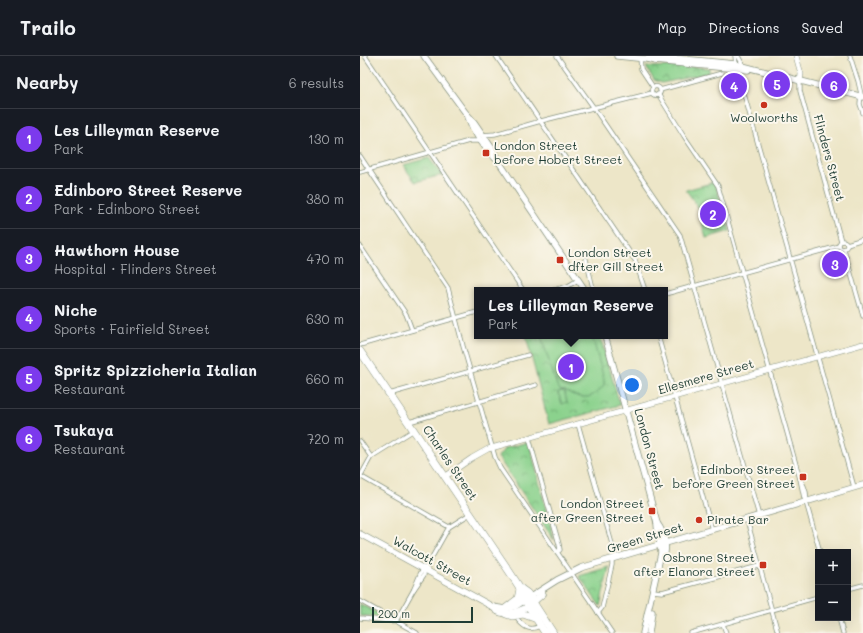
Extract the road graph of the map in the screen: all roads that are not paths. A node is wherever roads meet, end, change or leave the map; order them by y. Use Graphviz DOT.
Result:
graph roads {
  1 [pos="365,56"];
  2 [pos="425,56"];
  3 [pos="557,56"];
  4 [pos="617,56"];
  5 [pos="620,56"];
  6 [pos="737,56"];
  7 [pos="796,56"];
  8 [pos="850,56"];
  9 [pos="498,57"];
  10 [pos="640,58"];
  11 [pos="673,59"];
  12 [pos="735,66"];
  13 [pos="742,67"];
  14 [pos="722,73"];
  15 [pos="739,76"];
  16 [pos="800,82"];
  17 [pos="653,87"];
  18 [pos="659,92"];
  19 [pos="652,93"];
  20 [pos="862,97"];
  21 [pos="594,108"];
  22 [pos="863,113"];
  23 [pos="541,121"];
  24 [pos="495,134"];
  25 [pos="482,138"];
  26 [pos="469,141"];
  27 [pos="430,152"];
  28 [pos="360,156"];
  29 [pos="369,170"];
  30 [pos="360,172"];
  31 [pos="863,239"];
  32 [pos="841,241"];
  33 [pos="847,244"];
  34 [pos="360,246"];
  35 [pos="839,246"];
  36 [pos="844,249"];
  37 [pos="586,259"];
  38 [pos="790,260"];
  39 [pos="743,272"];
  40 [pos="578,280"];
  41 [pos="695,286"];
  42 [pos="521,287"];
  43 [pos="564,287"];
  44 [pos="583,287"];
  45 [pos="593,287"];
  46 [pos="644,287"];
  47 [pos="668,293"];
  48 [pos="474,313"];
  49 [pos="863,316"];
  50 [pos="456,318"];
  51 [pos="412,330"];
  52 [pos="607,339"];
  53 [pos="659,339"];
  54 [pos="862,343"];
  55 [pos="360,345"];
  56 [pos="360,351"];
  57 [pos="528,355"];
  58 [pos="818,356"];
  59 [pos="770,369"];
  60 [pos="471,370"];
  61 [pos="722,383"];
  62 [pos="536,385"];
  63 [pos="389,394"];
  64 [pos="675,396"];
  65 [pos="480,401"];
  66 [pos="626,410"];
  67 [pos="409,422"];
  68 [pos="578,424"];
  69 [pos="414,430"];
  70 [pos="529,438"];
  71 [pos="360,441"];
  72 [pos="493,448"];
  73 [pos="371,457"];
  74 [pos="446,476"];
  75 [pos="360,477"];
  76 [pos="863,485"];
  77 [pos="854,487"];
  78 [pos="806,502"];
  79 [pos="470,514"];
  80 [pos="759,516"];
  81 [pos="747,520"];
  82 [pos="449,527"];
  83 [pos="712,530"];
  84 [pos="360,534"];
  85 [pos="663,544"];
  86 [pos="819,549"];
  87 [pos="557,552"];
  88 [pos="614,559"];
  89 [pos="759,566"];
  90 [pos="424,569"];
  91 [pos="572,572"];
  92 [pos="863,585"];
  93 [pos="520,588"];
  94 [pos="851,588"];
  95 [pos="655,592"];
  96 [pos="815,598"];
  97 [pos="360,601"];
  98 [pos="529,602"];
  99 [pos="772,610"];
  100 [pos="505,611"];
  101 [pos="598,613"];
  102 [pos="360,618"];
  103 [pos="518,620"];
  104 [pos="396,621"];
  105 [pos="839,621"];
  106 [pos="538,623"];
  107 [pos="723,624"];
  108 [pos="417,633"];
  109 [pos="545,633"];
  110 [pos="553,633"];
  111 [pos="612,633"];
  112 [pos="643,633"];
  113 [pos="649,633"];
  114 [pos="691,633"];
  115 [pos="726,633"];
  116 [pos="778,633"];
  117 [pos="842,633"];
  1 -- 27 [label="street"];
  2 -- 25 [label="main road"];
  3 -- 21 [label="street"];
  4 -- 5 [label="main road"];
  5 -- 10 [label="main road"];
  6 -- 12 [label="street"];
  6 -- 13 [label="street"];
  7 -- 16 [label="street, Flinders Street"];
  8 -- 20 [label="street"];
  9 -- 23 [label="street"];
  10 -- 11 [label="main road"];
  10 -- 17 [label="street"];
  11 -- 12 [label="main road"];
  12 -- 13 [label="main road"];
  12 -- 15 [label="street"];
  13 -- 15 [label="street"];
  13 -- 16 [label="main road"];
  14 -- 18 [label="street"];
  15 -- 38 [label="street"];
  16 -- 20 [label="main road"];
  16 -- 32 [label="street, Flinders Street"];
  17 -- 18 [label="street"];
  17 -- 19 [label="street"];
  18 -- 19 [label="street"];
  18 -- 39 [label="street"];
  19 -- 21 [label="street"];
  20 -- 22 [label="street"];
  21 -- 23 [label="street"];
  21 -- 41 [label="street"];
  23 -- 24 [label="street"];
  23 -- 46 [label="street"];
  24 -- 25 [label="street"];
  24 -- 25 [label="street"];
  25 -- 26 [label="street"];
  25 -- 26 [label="street"];
  25 -- 40 [label="main road"];
  26 -- 27 [label="street"];
  27 -- 29 [label="street"];
  27 -- 42 [label="street"];
  28 -- 29 [label="street"];
  29 -- 30 [label="street"];
  29 -- 50 [label="street"];
  31 -- 33 [label="street"];
  32 -- 33 [label="street"];
  32 -- 35 [label="street"];
  33 -- 36 [label="street"];
  34 -- 51 [label="street"];
  35 -- 36 [label="street"];
  35 -- 38 [label="street"];
  36 -- 49 [label="street"];
  37 -- 45 [label="street"];
  38 -- 39 [label="street"];
  38 -- 58 [label="street"];
  39 -- 41 [label="street"];
  39 -- 59 [label="street"];
  40 -- 43 [label="street"];
  40 -- 44 [label="main road"];
  41 -- 47 [label="street"];
  41 -- 61 [label="street"];
  48 -- 50 [label="street"];
  50 -- 51 [label="street"];
  50 -- 60 [label="street"];
  51 -- 55 [label="street"];
  52 -- 66 [label="main road, London Street"];
  53 -- 64 [label="street"];
  54 -- 58 [label="street, Ellesmere Street"];
  56 -- 63 [label="highway, Charles Street"];
  57 -- 60 [label="street"];
  58 -- 59 [label="street, Ellesmere Street"];
  58 -- 77 [label="street"];
  59 -- 61 [label="street, Ellesmere Street"];
  59 -- 78 [label="street"];
  60 -- 63 [label="street"];
  60 -- 65 [label="street"];
  61 -- 64 [label="street, Ellesmere Street"];
  61 -- 80 [label="street"];
  62 -- 65 [label="street"];
  63 -- 67 [label="highway, Charles Street"];
  64 -- 66 [label="street, Ellesmere Street"];
  64 -- 83 [label="street"];
  65 -- 67 [label="street"];
  65 -- 72 [label="street"];
  66 -- 68 [label="street, Ellesmere Street"];
  66 -- 85 [label="main road, London Street"];
  67 -- 69 [label="highway, Charles Street"];
  68 -- 70 [label="street, Ellesmere Street"];
  68 -- 88 [label="street"];
  69 -- 73 [label="street"];
  69 -- 74 [label="highway, Charles Street"];
  70 -- 72 [label="street, Ellesmere Street"];
  70 -- 87 [label="street"];
  71 -- 73 [label="street"];
  72 -- 74 [label="street, Ellesmere Street"];
  72 -- 87 [label="street"];
  73 -- 75 [label="street"];
  74 -- 79 [label="highway, Charles Street"];
  75 -- 82 [label="street"];
  76 -- 77 [label="main road, Green Street"];
  77 -- 78 [label="main road, Green Street"];
  78 -- 80 [label="main road, Green Street"];
  78 -- 86 [label="street"];
  79 -- 82 [label="street"];
  79 -- 93 [label="highway, Charles Street"];
  80 -- 81 [label="main road, Green Street"];
  81 -- 83 [label="main road, Green Street"];
  81 -- 89 [label="street"];
  82 -- 90 [label="street"];
  83 -- 85 [label="main road, Green Street"];
  84 -- 90 [label="main road, Walcott Street"];
  85 -- 88 [label="main road, Green Street"];
  85 -- 95 [label="main road, London Street"];
  87 -- 91 [label="street"];
  88 -- 91 [label="main road, Green Street"];
  88 -- 101 [label="street"];
  89 -- 95 [label="street"];
  89 -- 99 [label="street"];
  90 -- 100 [label="main road, Walcott Street"];
  90 -- 104 [label="street"];
  91 -- 98 [label="main road, Green Street"];
  91 -- 101 [label="street"];
  92 -- 94 [label="street"];
  93 -- 98 [label="highway, Charles Street"];
  93 -- 100 [label="highway"];
  95 -- 112 [label="main road, London Street"];
  95 -- 113 [label="main road, London Street"];
  96 -- 99 [label="street"];
  97 -- 104 [label="street"];
  98 -- 100 [label="main road"];
  98 -- 106 [label="highway, Charles Street"];
  98 -- 110 [label="highway, Charles Street"];
  99 -- 107 [label="street"];
  99 -- 116 [label="street"];
  100 -- 106 [label="highway"];
  101 -- 111 [label="street"];
  102 -- 104 [label="street"];
  103 -- 106 [label="street"];
  104 -- 108 [label="street"];
  105 -- 117 [label="street"];
  106 -- 109 [label="highway, Charles Street"];
  107 -- 114 [label="street"];
  107 -- 115 [label="street"];
}
